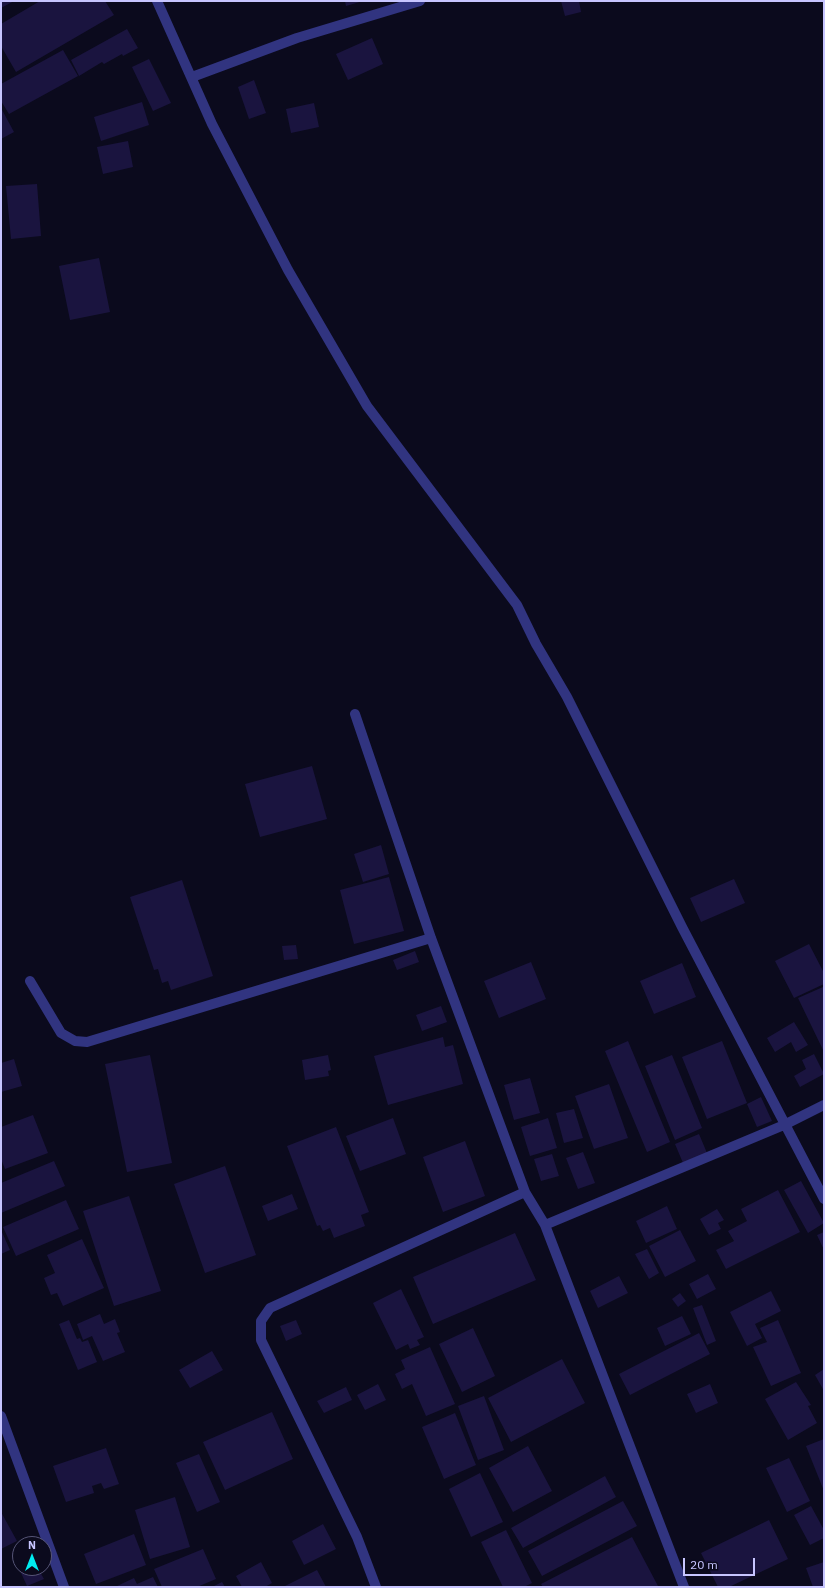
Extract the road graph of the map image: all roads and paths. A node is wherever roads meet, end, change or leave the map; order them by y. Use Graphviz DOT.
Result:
graph roads {
  1 [pos="157,1"];
  2 [pos="420,1"];
  3 [pos="192,77"];
  4 [pos="355,714"];
  5 [pos="432,938"];
  6 [pos="30,981"];
  7 [pos="824,1105"];
  8 [pos="784,1125"];
  9 [pos="524,1192"];
  10 [pos="824,1199"];
  11 [pos="545,1226"];
  12 [pos="1,1416"];
  13 [pos="64,1587"];
  14 [pos="376,1587"];
  15 [pos="684,1587"];
  1 -- 3 [label="street"];
  2 -- 3 [label="street"];
  3 -- 8 [label="street"];
  4 -- 5 [label="street"];
  5 -- 6 [label="street"];
  5 -- 9 [label="street"];
  7 -- 8 [label="street"];
  8 -- 10 [label="street"];
  8 -- 11 [label="street"];
  9 -- 11 [label="street"];
  9 -- 14 [label="street"];
  11 -- 15 [label="street"];
  12 -- 13 [label="street"];
}
